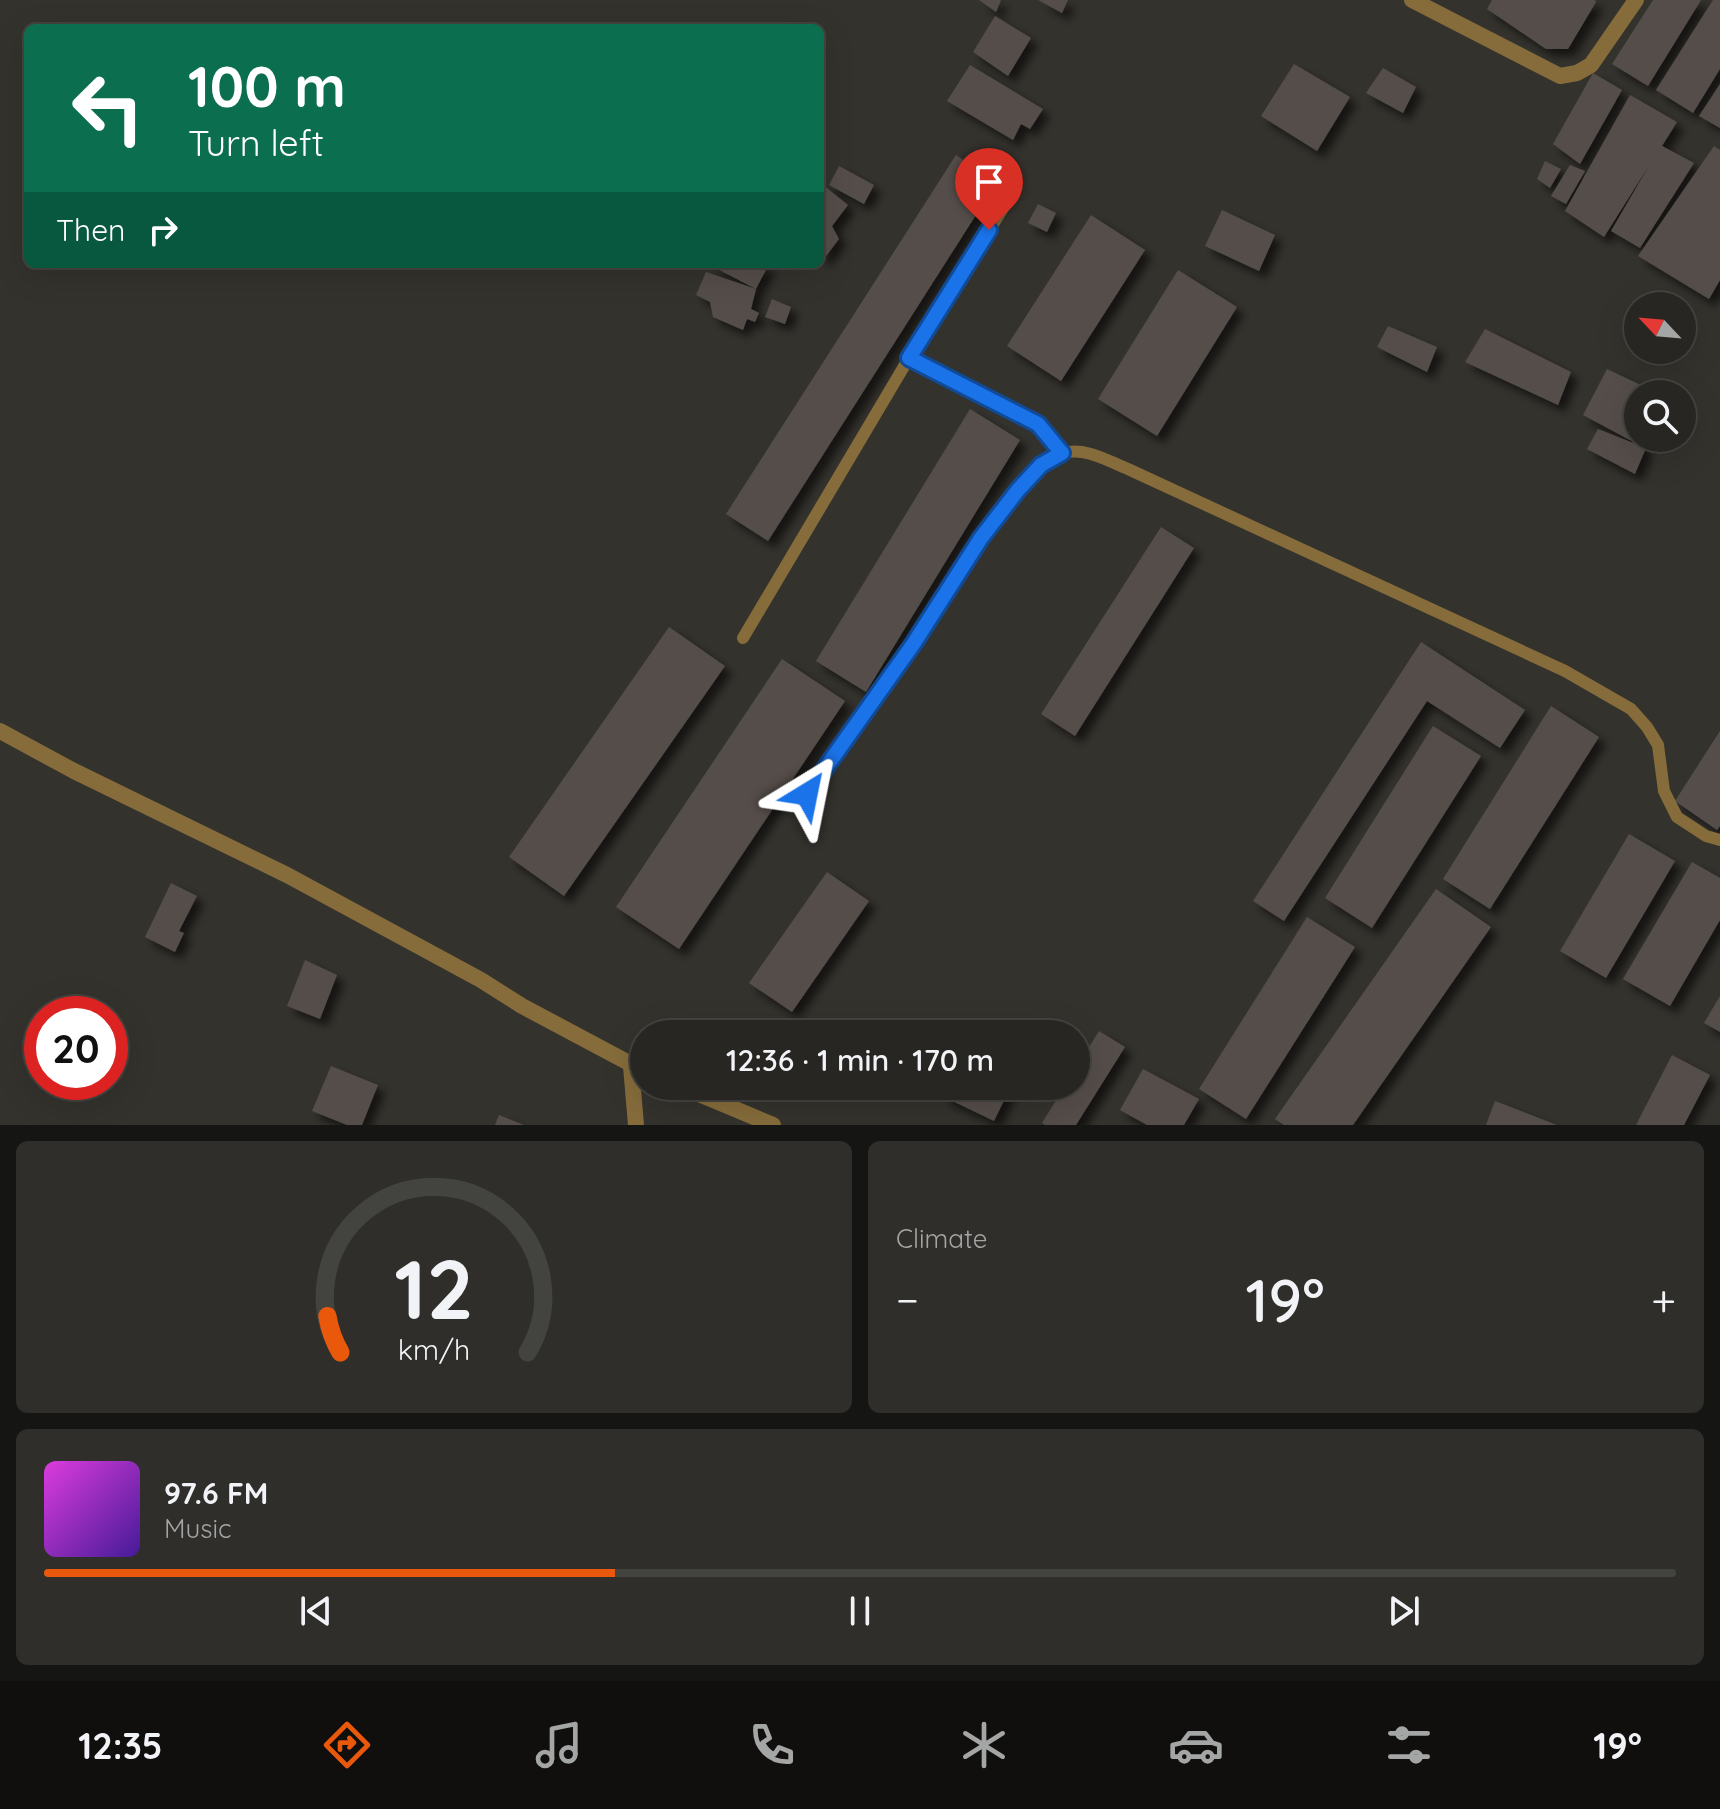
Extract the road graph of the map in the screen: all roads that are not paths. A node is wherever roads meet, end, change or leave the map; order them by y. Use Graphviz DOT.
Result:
graph roads {
  1 [pos="1412,0"];
  2 [pos="1636,0"];
  3 [pos="1005,205"];
  4 [pos="909,358"];
  5 [pos="1062,453"];
  6 [pos="743,638"];
  7 [pos="0,731"];
  8 [pos="807,794"];
  9 [pos="1720,840"];
  10 [pos="630,1064"];
  11 [pos="637,1100"];
  12 [pos="713,1100"];
  13 [pos="636,1125"];
  14 [pos="773,1125"];
  1 -- 2 [label="street"];
  3 -- 4 [label="lane"];
  4 -- 5 [label="lane"];
  4 -- 6 [label="lane"];
  5 -- 8 [label="lane"];
  5 -- 9 [label="lane"];
  7 -- 10 [label="street"];
  11 -- 13 [label="street"];
  12 -- 14 [label="street"];
}
